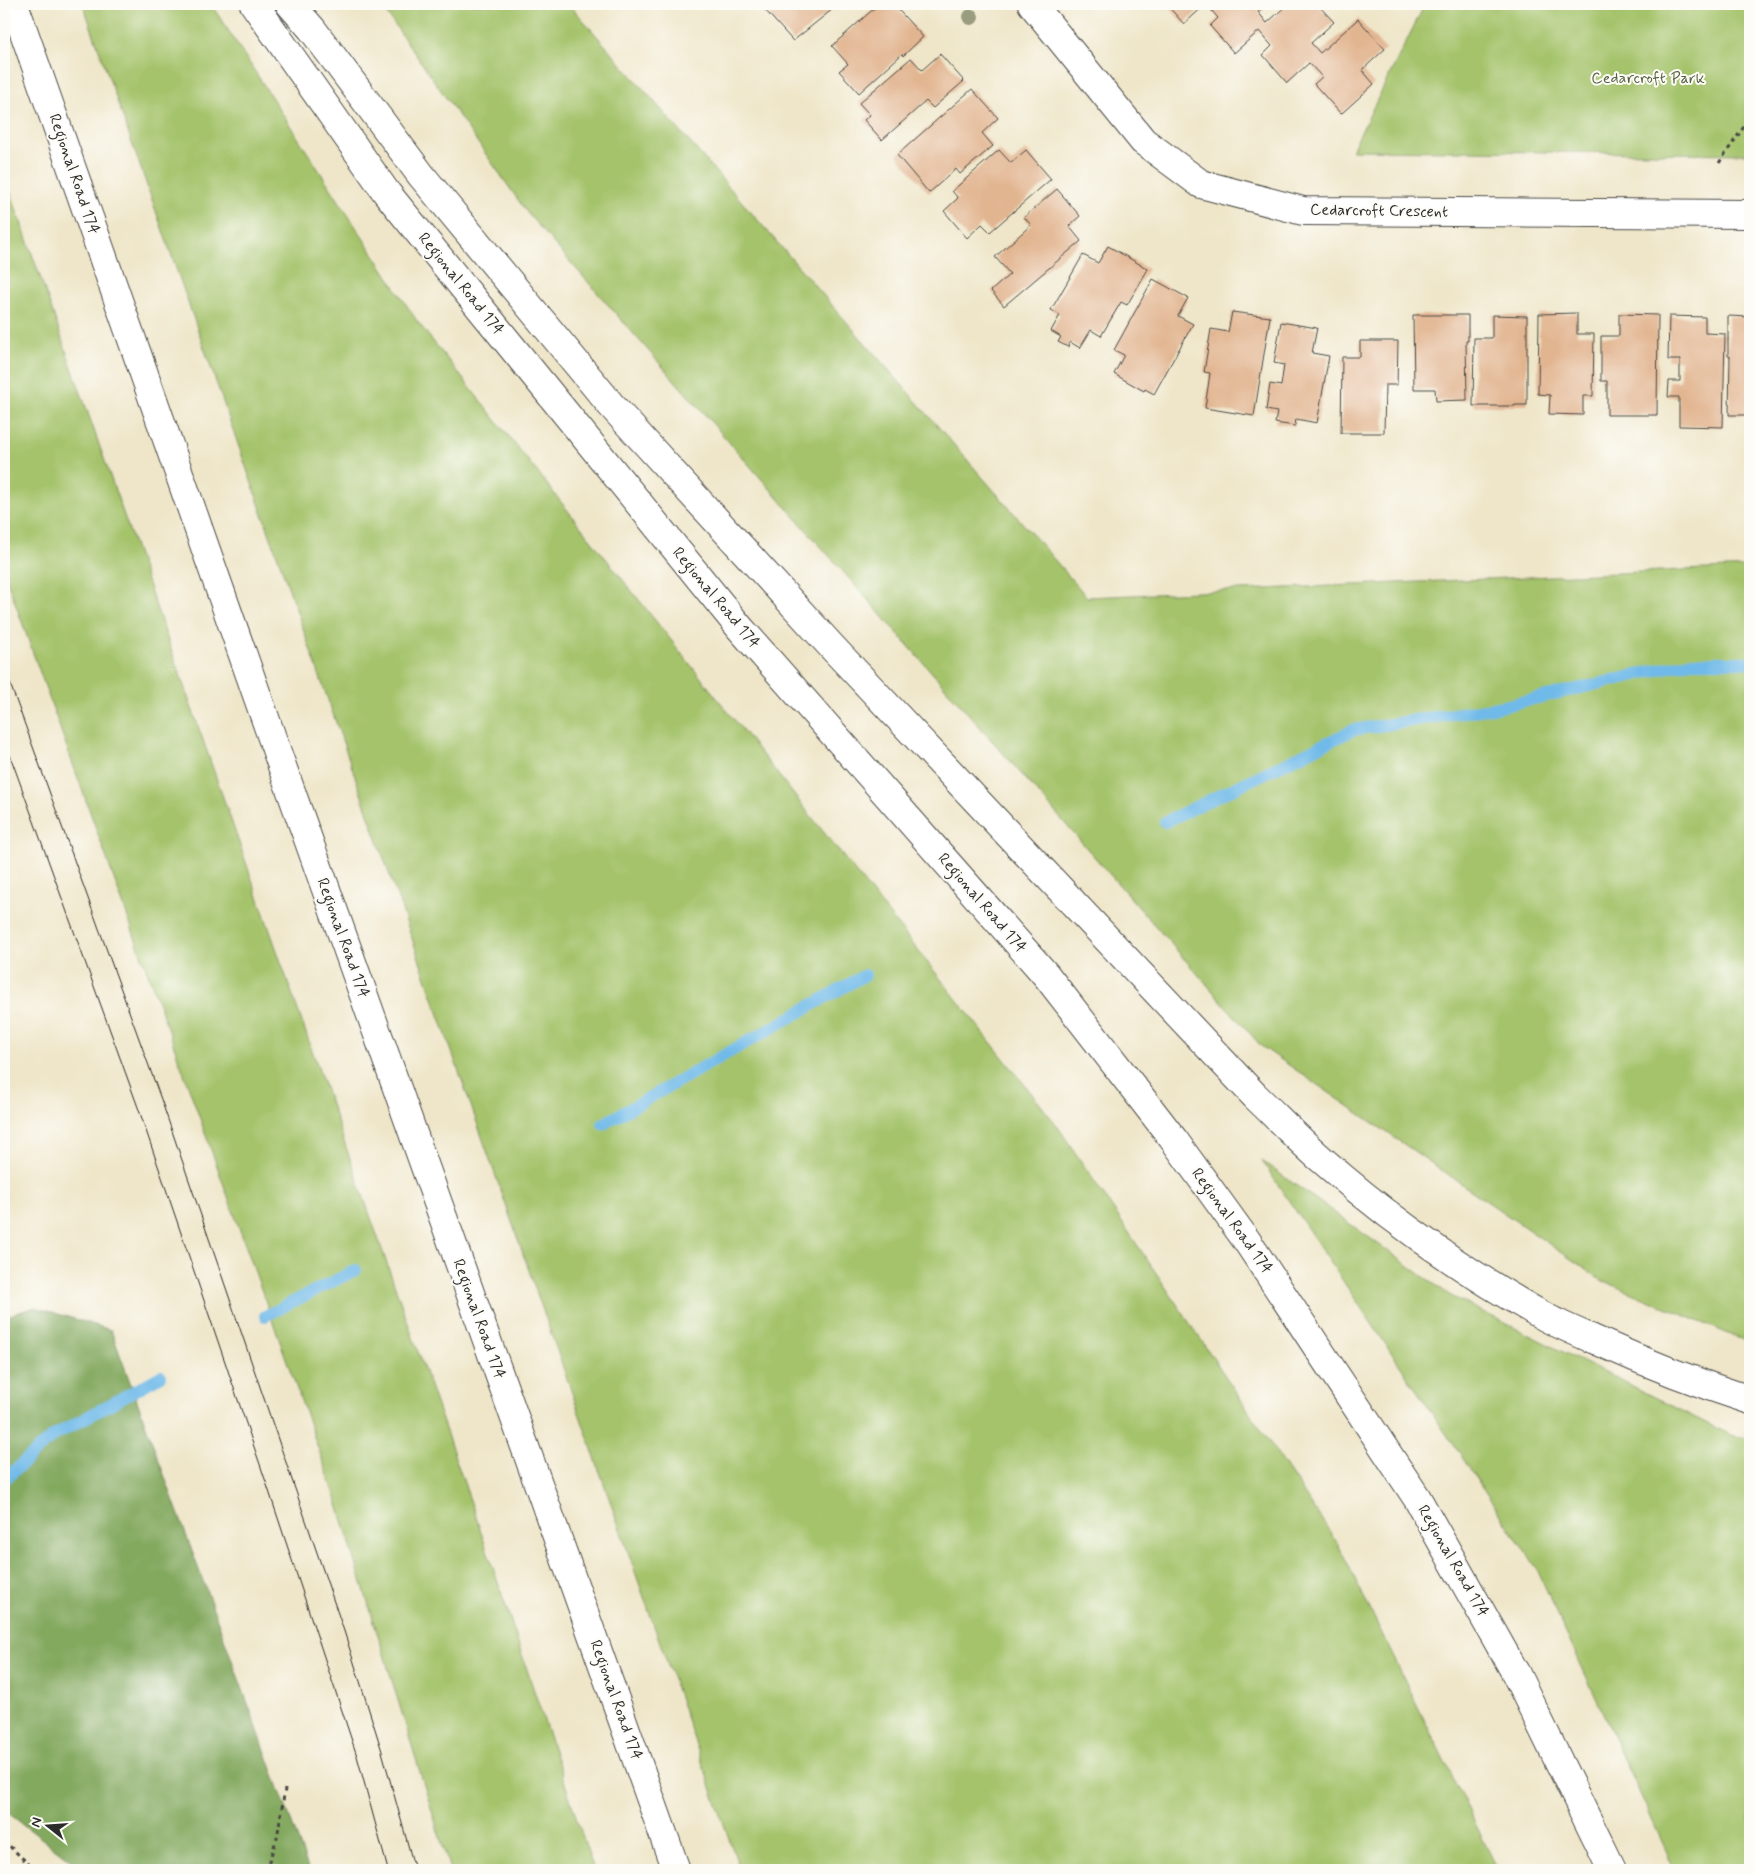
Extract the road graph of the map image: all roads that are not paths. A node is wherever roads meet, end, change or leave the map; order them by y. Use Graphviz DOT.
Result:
graph roads {
  1 [pos="14,4"];
  2 [pos="254,4"];
  3 [pos="290,4"];
  4 [pos="1032,4"];
  5 [pos="1750,214"];
  6 [pos="1750,1400"];
  7 [pos="676,1870"];
  8 [pos="1612,1870"];
  1 -- 7 [label="main road, Regional Road 174"];
  2 -- 8 [label="main road, Regional Road 174"];
  3 -- 6 [label="main road"];
  4 -- 5 [label="main road, Cedarcroft Crescent"];
}
